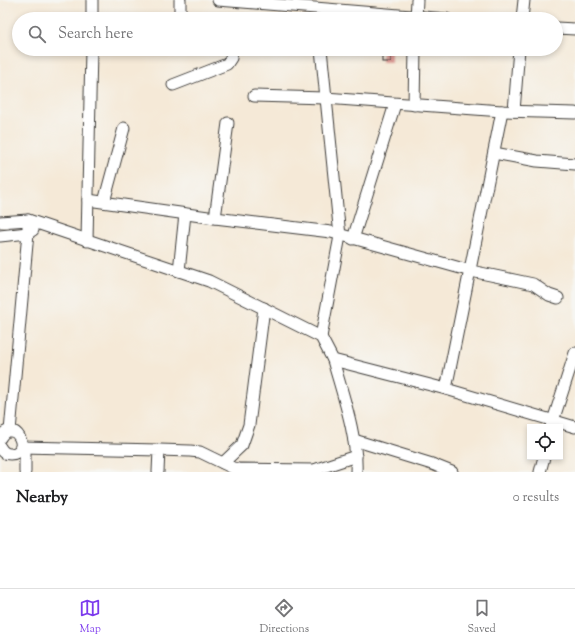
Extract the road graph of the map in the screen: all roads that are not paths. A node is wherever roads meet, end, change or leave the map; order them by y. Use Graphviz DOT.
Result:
graph roads {
  1 [pos="92,0"];
  2 [pos="180,0"];
  3 [pos="218,0"];
  4 [pos="417,0"];
  5 [pos="524,0"];
  6 [pos="288,3"];
  7 [pos="92,12"];
  8 [pos="180,12"];
  9 [pos="313,12"];
  10 [pos="416,12"];
  11 [pos="523,12"];
  12 [pos="563,28"];
  13 [pos="575,29"];
  14 [pos="91,56"];
  15 [pos="231,56"];
  16 [pos="322,56"];
  17 [pos="415,56"];
  18 [pos="518,56"];
  19 [pos="173,85"];
  20 [pos="254,96"];
  21 [pos="326,98"];
  22 [pos="395,104"];
  23 [pos="414,105"];
  24 [pos="508,111"];
  25 [pos="575,113"];
  26 [pos="228,123"];
  27 [pos="124,128"];
  28 [pos="494,153"];
  29 [pos="575,164"];
  30 [pos="88,200"];
  31 [pos="104,202"];
  32 [pos="186,214"];
  33 [pos="216,218"];
  34 [pos="28,220"];
  35 [pos="0,222"];
  36 [pos="43,226"];
  37 [pos="28,233"];
  38 [pos="0,236"];
  39 [pos="340,236"];
  40 [pos="353,239"];
  41 [pos="87,241"];
  42 [pos="179,271"];
  43 [pos="471,271"];
  44 [pos="558,298"];
  45 [pos="264,308"];
  46 [pos="321,337"];
  47 [pos="575,353"];
  48 [pos="334,360"];
  49 [pos="446,389"];
  50 [pos="551,424"];
  51 [pos="563,426"];
  52 [pos="575,427"];
  53 [pos="10,431"];
  54 [pos="0,438"];
  55 [pos="354,440"];
  56 [pos="0,447"];
  57 [pos="23,447"];
  58 [pos="159,450"];
  59 [pos="356,456"];
  60 [pos="543,460"];
  61 [pos="223,464"];
  62 [pos="26,472"];
  63 [pos="158,472"];
  64 [pos="356,472"];
  65 [pos="452,472"];
  66 [pos="540,472"];
  1 -- 7 [label="street"];
  2 -- 8 [label="street"];
  3 -- 6 [label="street"];
  4 -- 10 [label="street"];
  5 -- 11 [label="street"];
  6 -- 9 [label="street"];
  12 -- 13 [label="street"];
  14 -- 30 [label="street"];
  15 -- 19 [label="street"];
  16 -- 21 [label="street"];
  17 -- 23 [label="street"];
  18 -- 24 [label="street"];
  20 -- 21 [label="street"];
  21 -- 22 [label="street"];
  21 -- 39 [label="street"];
  22 -- 23 [label="street"];
  22 -- 40 [label="street"];
  23 -- 24 [label="street"];
  24 -- 25 [label="street"];
  24 -- 28 [label="street"];
  26 -- 33 [label="street"];
  27 -- 31 [label="street"];
  28 -- 29 [label="street"];
  28 -- 43 [label="street"];
  30 -- 31 [label="street"];
  30 -- 41 [label="street"];
  31 -- 32 [label="street"];
  32 -- 33 [label="street"];
  32 -- 42 [label="street"];
  33 -- 39 [label="street"];
  34 -- 35 [label="street"];
  34 -- 36 [label="street"];
  34 -- 37 [label="street"];
  36 -- 37 [label="street"];
  36 -- 41 [label="street"];
  37 -- 38 [label="street"];
  37 -- 53 [label="street"];
  39 -- 40 [label="street"];
  39 -- 46 [label="street"];
  40 -- 43 [label="street"];
  41 -- 42 [label="street"];
  42 -- 45 [label="street"];
  43 -- 44 [label="street"];
  43 -- 49 [label="street"];
  45 -- 46 [label="street"];
  45 -- 61 [label="street"];
  46 -- 48 [label="street"];
  47 -- 50 [label="street"];
  48 -- 49 [label="street"];
  48 -- 55 [label="street"];
  49 -- 50 [label="street"];
  51 -- 52 [label="street"];
  53 -- 54 [label="street"];
  53 -- 57 [label="street"];
  55 -- 59 [label="street"];
  55 -- 65 [label="street"];
  56 -- 57 [label="street"];
  57 -- 58 [label="street"];
  57 -- 62 [label="street"];
  58 -- 61 [label="street"];
  58 -- 63 [label="street"];
  59 -- 61 [label="street"];
  59 -- 64 [label="street"];
  60 -- 66 [label="street"];
}
